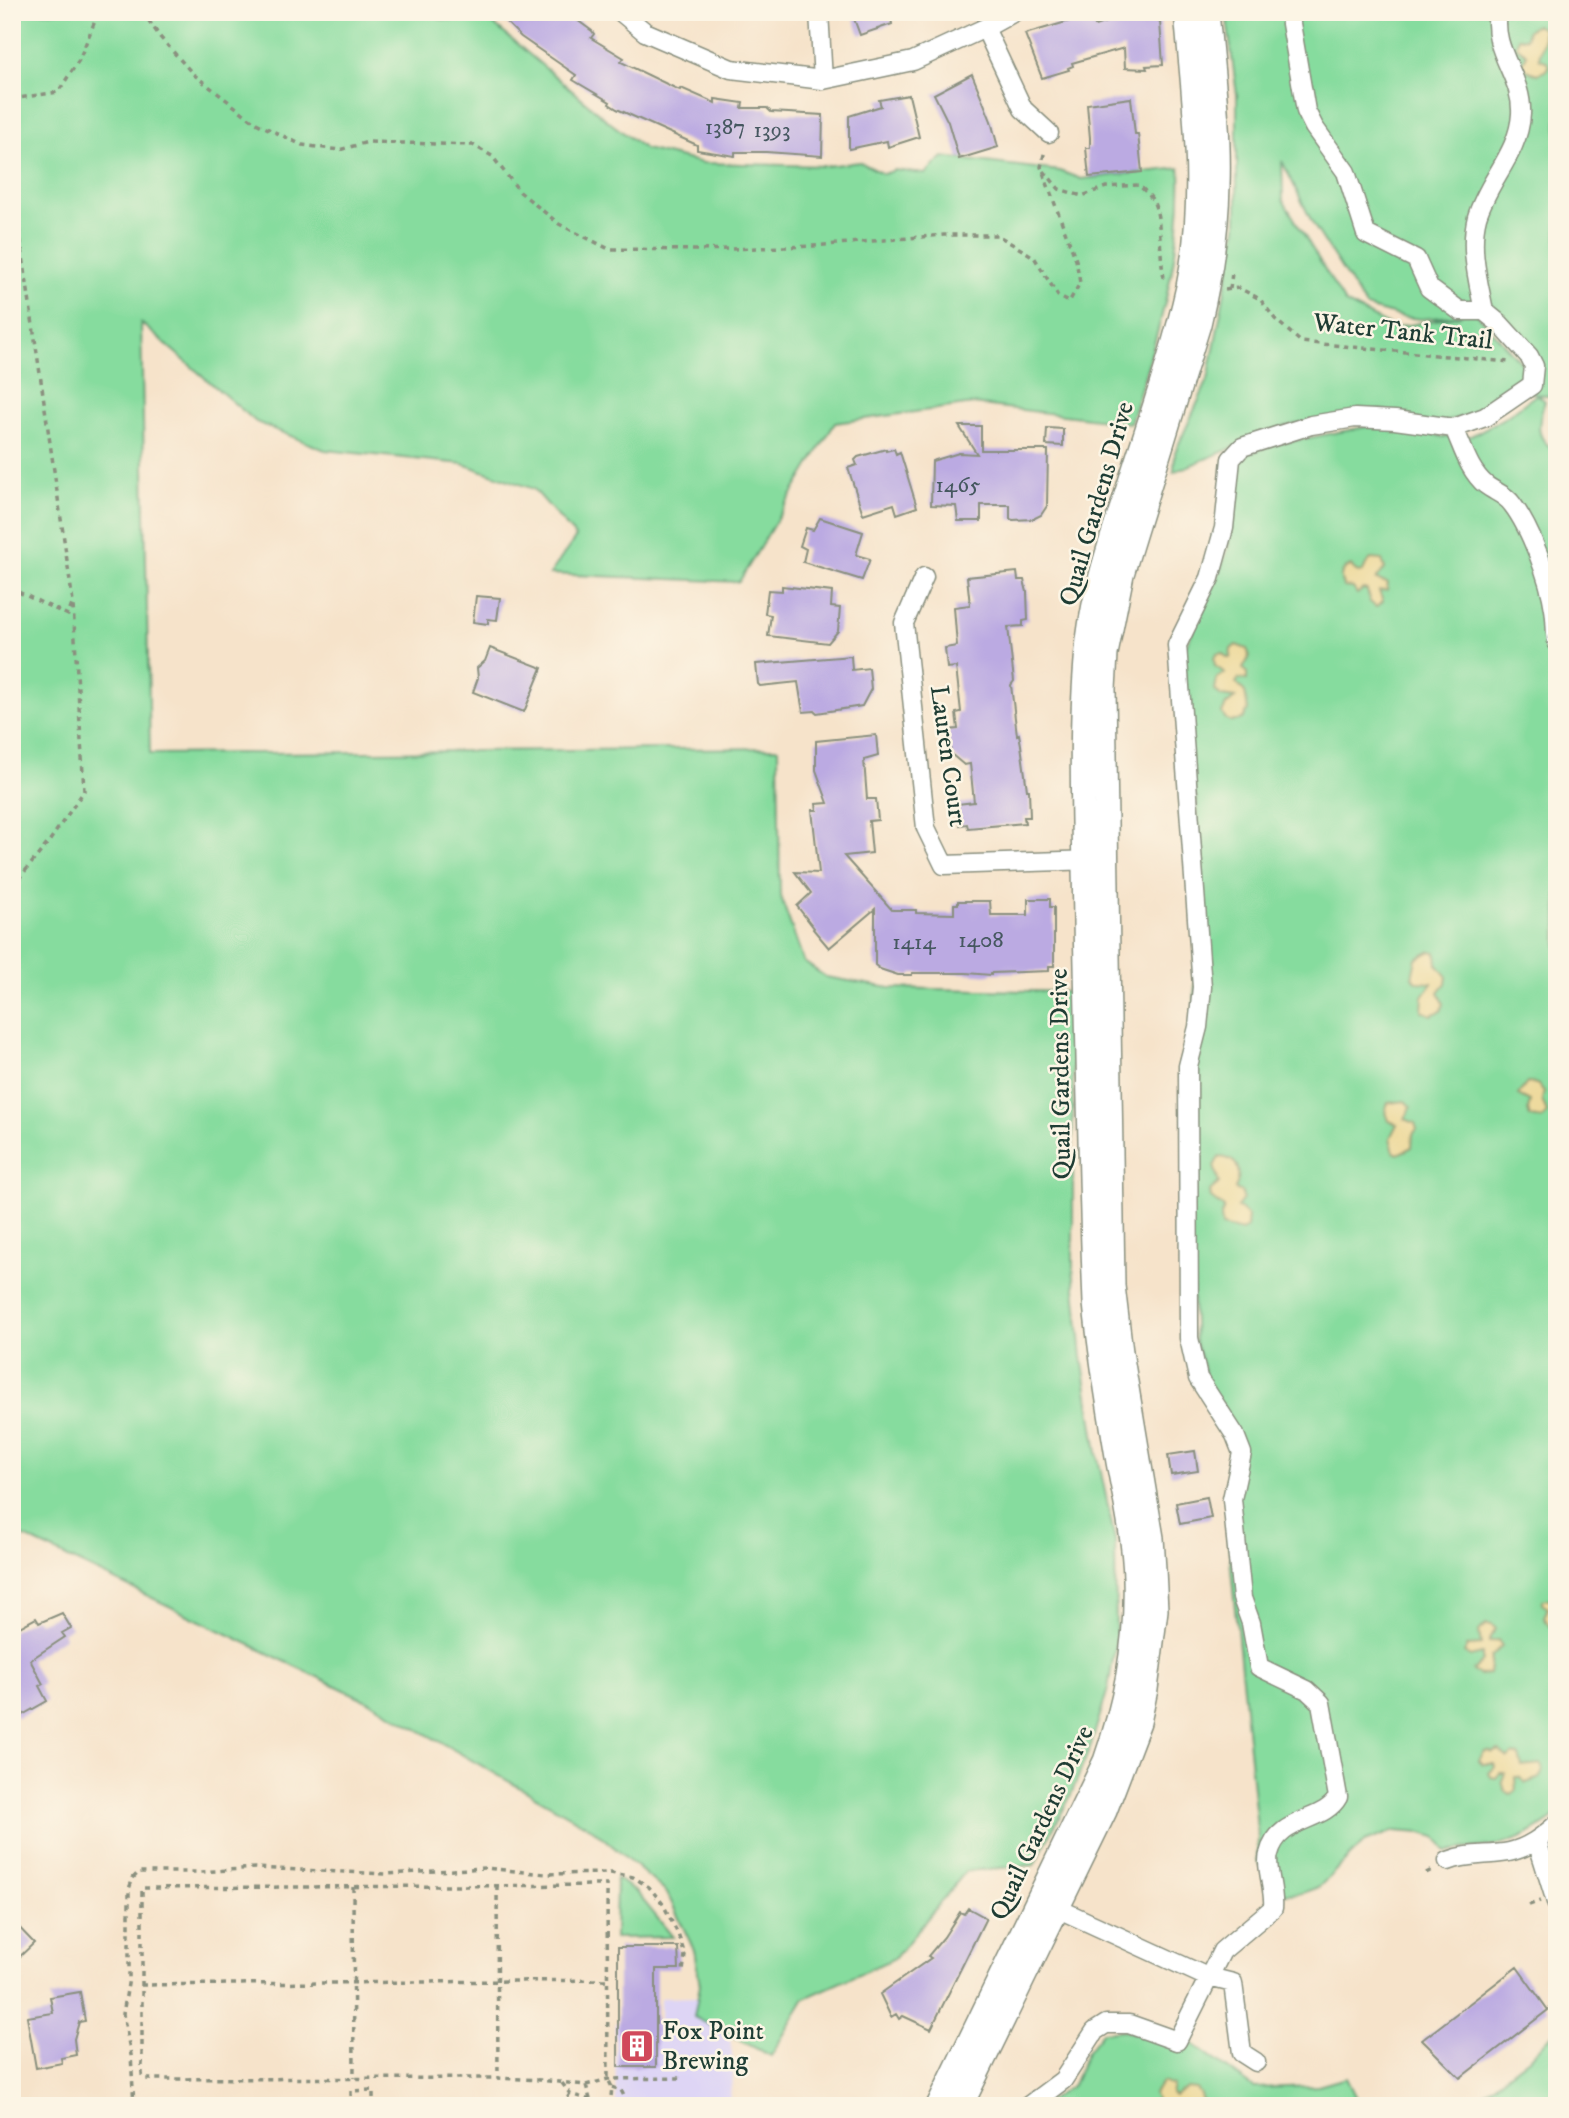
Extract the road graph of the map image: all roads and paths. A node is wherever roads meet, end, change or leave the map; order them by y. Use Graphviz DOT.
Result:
graph roads {
  1 [pos="109,12"];
  2 [pos="143,12"];
  3 [pos="621,12"];
  4 [pos="820,12"];
  5 [pos="1014,12"];
  6 [pos="1186,12"];
  7 [pos="1207,12"];
  8 [pos="1289,12"];
  9 [pos="1498,12"];
  10 [pos="985,28"];
  11 [pos="823,80"];
  12 [pos="12,99"];
  13 [pos="1049,133"];
  14 [pos="12,180"];
  15 [pos="1171,279"];
  16 [pos="1223,290"];
  17 [pos="1484,311"];
  18 [pos="1534,366"];
  19 [pos="1454,428"];
  20 [pos="924,577"];
  21 [pos="12,589"];
  22 [pos="73,602"];
  23 [pos="1557,642"];
  24 [pos="1084,860"];
  25 [pos="1107,860"];
  26 [pos="12,887"];
  27 [pos="1557,1824"];
  28 [pos="1537,1841"];
  29 [pos="1448,1861"];
  30 [pos="497,1886"];
  31 [pos="353,1887"];
  32 [pos="1556,1897"];
  33 [pos="1049,1904"];
  34 [pos="684,1971"];
  35 [pos="1209,1977"];
  36 [pos="607,1980"];
  37 [pos="496,1981"];
  38 [pos="354,1983"];
  39 [pos="141,1985"];
  40 [pos="1256,2062"];
  41 [pos="498,2078"];
  42 [pos="681,2078"];
  43 [pos="355,2079"];
  44 [pos="608,2079"];
  45 [pos="562,2082"];
  46 [pos="586,2085"];
  47 [pos="612,2087"];
  48 [pos="570,2094"];
  49 [pos="591,2103"];
  50 [pos="134,2106"];
  51 [pos="351,2106"];
  52 [pos="373,2106"];
  53 [pos="562,2106"];
  54 [pos="610,2106"];
  55 [pos="629,2106"];
  56 [pos="938,2106"];
  57 [pos="961,2106"];
  58 [pos="1028,2106"];
  1 -- 12 [label="path"];
  2 -- 15 [label="path"];
  3 -- 11 [label="street"];
  4 -- 11 [label="street"];
  5 -- 10 [label="street"];
  6 -- 24 [label="main road, Quail Gardens Drive"];
  7 -- 25 [label="main road, Quail Gardens Drive"];
  8 -- 17 [label="street"];
  9 -- 17 [label="street"];
  10 -- 11 [label="street"];
  10 -- 13 [label="street"];
  14 -- 22 [label="path"];
  16 -- 18 [label="path, Water Tank Trail"];
  17 -- 18 [label="street"];
  18 -- 19 [label="street"];
  19 -- 23 [label="street"];
  19 -- 35 [label="street"];
  20 -- 24 [label="street, Lauren Court"];
  21 -- 22 [label="path"];
  22 -- 26 [label="path"];
  24 -- 25 [label="street, Lauren Court"];
  24 -- 33 [label="main road, Quail Gardens Drive"];
  25 -- 33 [label="main road, Quail Gardens Drive"];
  27 -- 28 [label="street"];
  28 -- 29 [label="street"];
  28 -- 32 [label="street"];
  30 -- 31 [label="path"];
  30 -- 36 [label="path"];
  30 -- 37 [label="path"];
  31 -- 38 [label="path"];
  31 -- 39 [label="path"];
  33 -- 35 [label="street"];
  33 -- 56 [label="main road, Quail Gardens Drive"];
  33 -- 57 [label="main road, Quail Gardens Drive"];
  34 -- 50 [label="path"];
  35 -- 40 [label="street"];
  35 -- 58 [label="street"];
  36 -- 37 [label="path"];
  36 -- 44 [label="path"];
  37 -- 38 [label="path"];
  37 -- 41 [label="path"];
  38 -- 39 [label="path"];
  38 -- 43 [label="path"];
  39 -- 43 [label="path"];
  41 -- 43 [label="path"];
  41 -- 45 [label="path"];
  42 -- 44 [label="path"];
  44 -- 46 [label="path"];
  44 -- 47 [label="path"];
  45 -- 46 [label="path"];
  45 -- 48 [label="path"];
  46 -- 49 [label="path"];
  47 -- 54 [label="path"];
  47 -- 55 [label="path"];
  48 -- 49 [label="path"];
  48 -- 53 [label="path"];
  51 -- 52 [label="path"];
}
